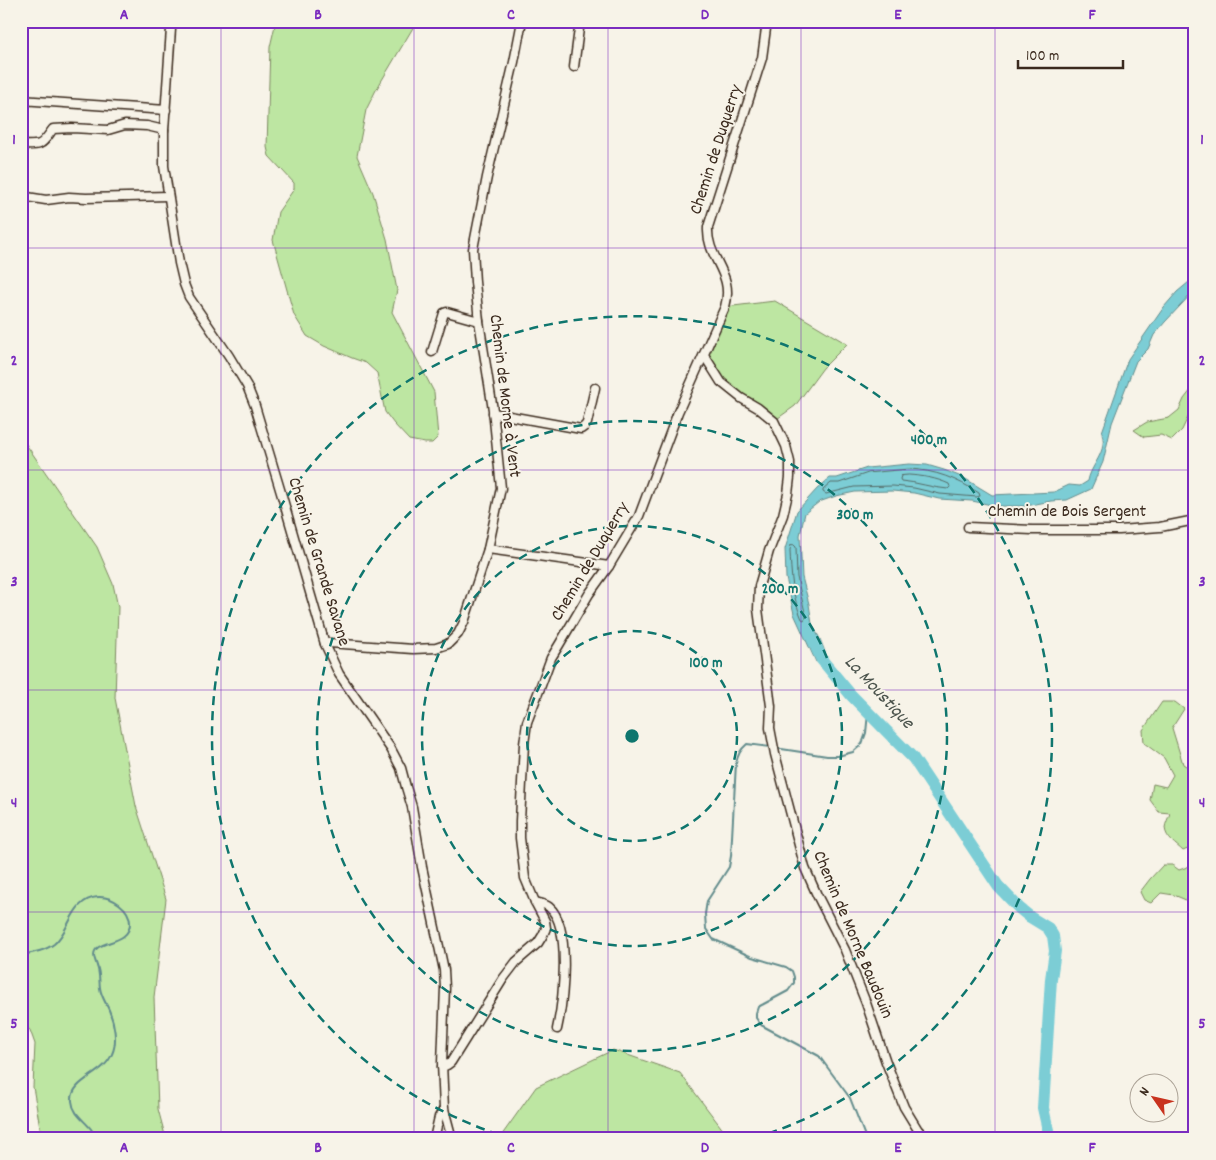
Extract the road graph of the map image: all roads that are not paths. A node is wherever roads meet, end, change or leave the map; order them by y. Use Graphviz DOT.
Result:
graph roads {
  1 [pos="173,21"];
  2 [pos="522,21"];
  3 [pos="580,21"];
  4 [pos="754,21"];
  5 [pos="767,23"];
  6 [pos="574,68"];
  7 [pos="21,100"];
  8 [pos="166,110"];
  9 [pos="164,130"];
  10 [pos="21,145"];
  11 [pos="21,196"];
  12 [pos="168,196"];
  13 [pos="479,321"];
  14 [pos="432,352"];
  15 [pos="704,355"];
  16 [pos="595,388"];
  17 [pos="493,413"];
  18 [pos="1195,520"];
  19 [pos="968,526"];
  20 [pos="488,549"];
  21 [pos="609,566"];
  22 [pos="325,644"];
  23 [pos="535,902"];
  24 [pos="557,1029"];
  25 [pos="442,1067"];
  26 [pos="444,1109"];
  27 [pos="434,1139"];
  28 [pos="452,1139"];
  29 [pos="927,1139"];
  1 -- 8 [label="street, Chemin de Grande Savane"];
  2 -- 13 [label="street, Chemin de Morne à Vent"];
  3 -- 6 [label="street"];
  4 -- 5 [label="street"];
  5 -- 15 [label="street, Chemin de Duquerry"];
  7 -- 8 [label="street"];
  8 -- 9 [label="street, Chemin de Grande Savane"];
  9 -- 10 [label="street"];
  9 -- 12 [label="street, Chemin de Grande Savane"];
  11 -- 12 [label="street"];
  12 -- 22 [label="street, Chemin de Grande Savane"];
  13 -- 14 [label="street"];
  13 -- 17 [label="street, Chemin de Morne à Vent"];
  15 -- 21 [label="street, Chemin de Duquerry"];
  15 -- 29 [label="street, Chemin de Morne Baudouin"];
  16 -- 17 [label="street"];
  17 -- 20 [label="street, Chemin de Morne à Vent"];
  18 -- 19 [label="street, Chemin de Bois Sergent"];
  20 -- 21 [label="street"];
  20 -- 22 [label="street, Chemin de Morne à Vent"];
  21 -- 23 [label="street, Chemin de Duquerry"];
  22 -- 25 [label="street, Chemin de Grande Savane"];
  23 -- 24 [label="street"];
  23 -- 25 [label="street, Chemin de Duquerry"];
  25 -- 26 [label="street, Chemin de Grande Savane"];
  26 -- 27 [label="street"];
  26 -- 28 [label="street, Chemin de Grande Savane"];
}
